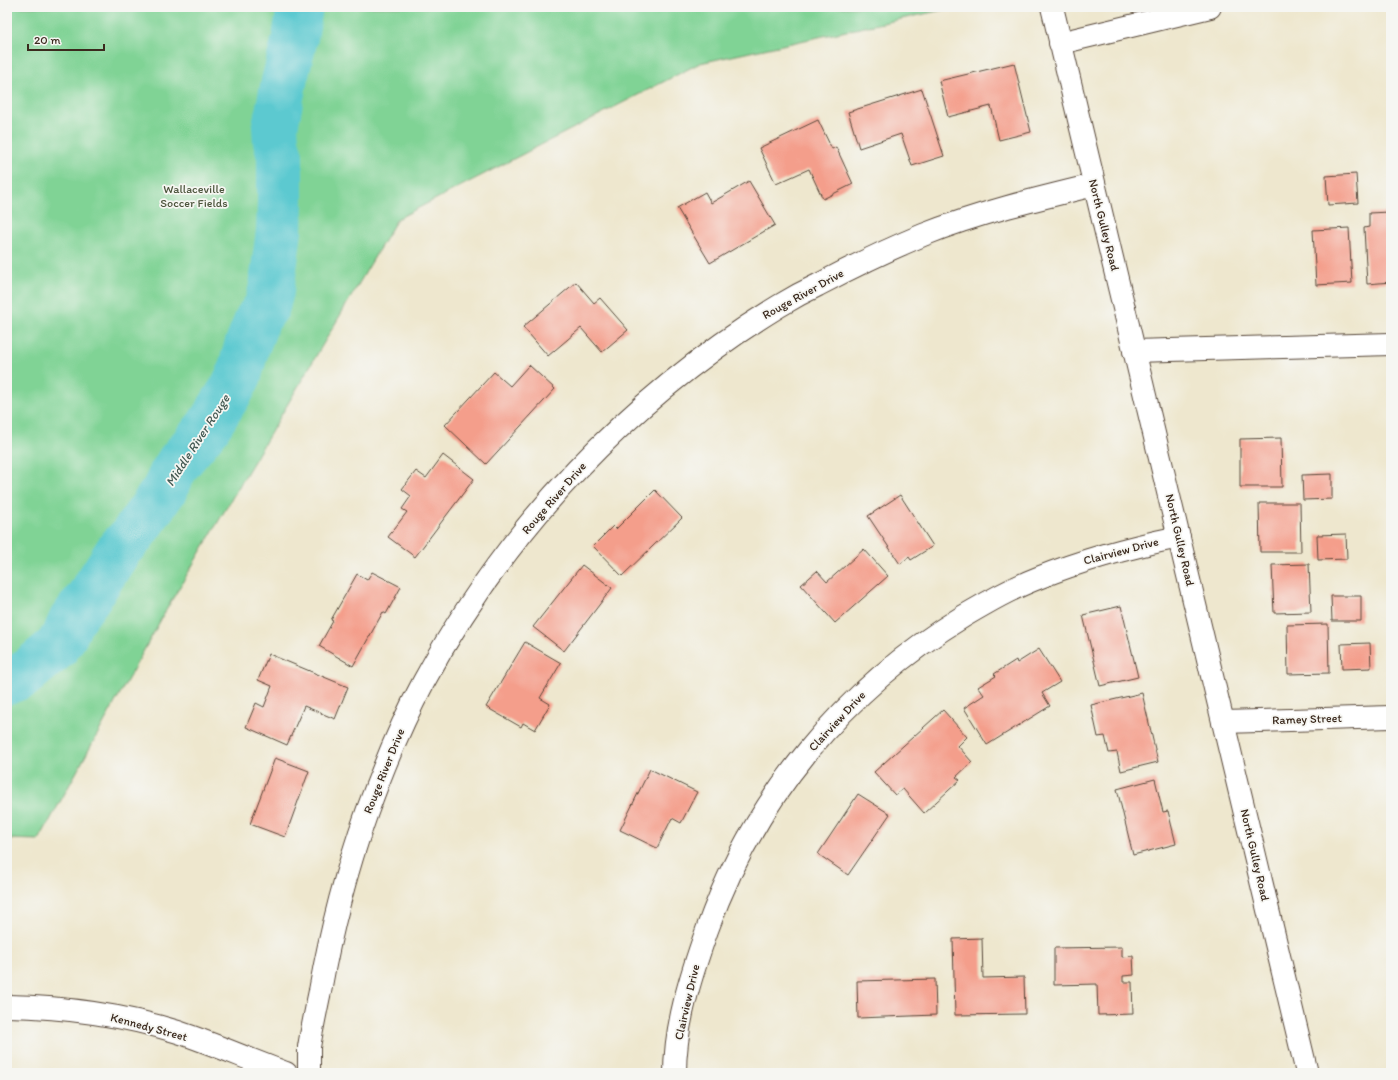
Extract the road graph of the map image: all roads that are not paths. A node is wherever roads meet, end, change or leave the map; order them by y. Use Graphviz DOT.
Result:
graph roads {
  1 [pos="1052,7"];
  2 [pos="1210,7"];
  3 [pos="1060,43"];
  4 [pos="1094,184"];
  5 [pos="1391,344"];
  6 [pos="1134,351"];
  7 [pos="1179,537"];
  8 [pos="1391,717"];
  9 [pos="1223,722"];
  10 [pos="7,1006"];
  11 [pos="286,1073"];
  12 [pos="309,1073"];
  13 [pos="675,1073"];
  14 [pos="1307,1073"];
  1 -- 3 [label="street, North Gulley Road"];
  2 -- 3 [label="street"];
  3 -- 4 [label="street, North Gulley Road"];
  4 -- 6 [label="street, North Gulley Road"];
  4 -- 12 [label="street, Rouge River Drive"];
  5 -- 6 [label="street"];
  6 -- 7 [label="street, North Gulley Road"];
  7 -- 9 [label="street, North Gulley Road"];
  7 -- 13 [label="street, Clairview Drive"];
  8 -- 9 [label="street, Ramey Street"];
  9 -- 14 [label="street, North Gulley Road"];
  10 -- 11 [label="street, Kennedy Street"];
}
